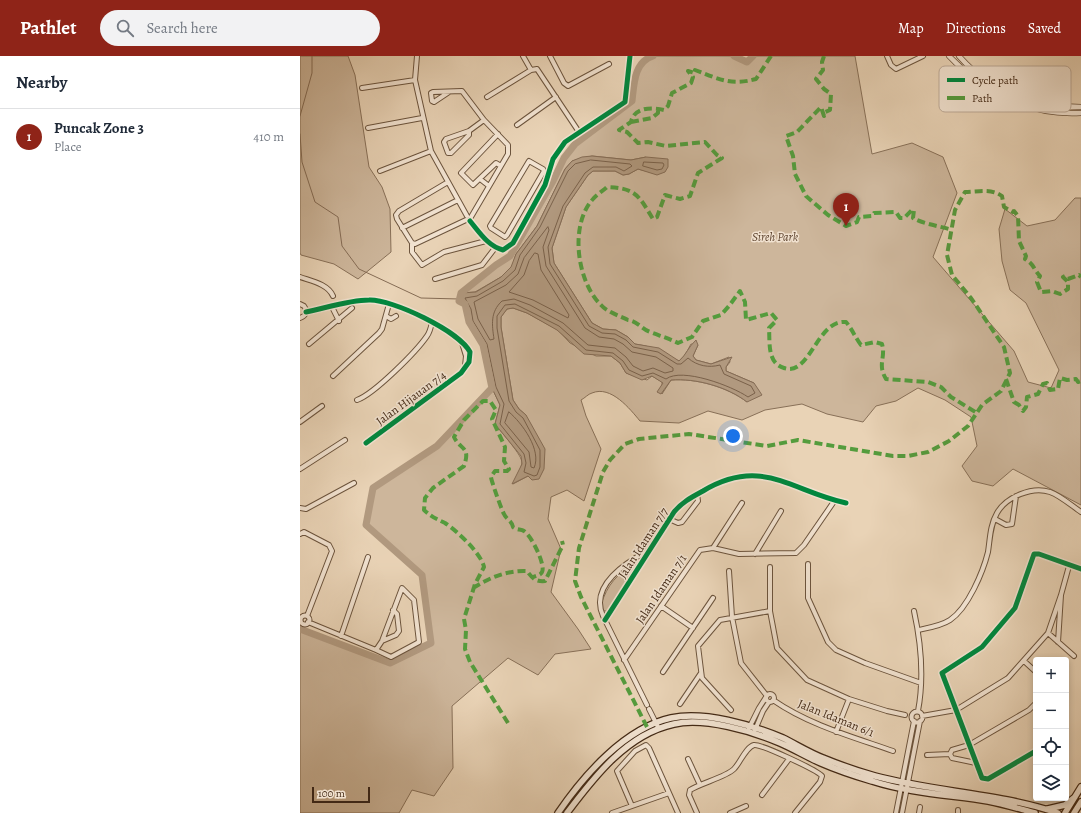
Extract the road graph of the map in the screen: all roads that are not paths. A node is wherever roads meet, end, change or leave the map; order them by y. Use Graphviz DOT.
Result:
graph roads {
  1 [pos="417,56"];
  2 [pos="523,56"];
  3 [pos="550,56"];
  4 [pos="630,56"];
  5 [pos="887,56"];
  6 [pos="923,56"];
  7 [pos="949,56"];
  8 [pos="959,56"];
  9 [pos="609,64"];
  10 [pos="959,66"];
  11 [pos="970,66"];
  12 [pos="532,70"];
  13 [pos="415,80"];
  14 [pos="362,88"];
  15 [pos="449,92"];
  16 [pos="487,97"];
  17 [pos="556,97"];
  18 [pos="1046,112"];
  19 [pos="1081,113"];
  20 [pos="422,118"];
  21 [pos="484,120"];
  22 [pos="517,125"];
  23 [pos="368,128"];
  24 [pos="469,131"];
  25 [pos="579,132"];
  26 [pos="498,134"];
  27 [pos="431,151"];
  28 [pos="501,166"];
  29 [pos="380,171"];
  30 [pos="480,179"];
  31 [pos="448,182"];
  32 [pos="537,184"];
  33 [pos="489,186"];
  34 [pos="543,188"];
  35 [pos="458,200"];
  36 [pos="469,218"];
  37 [pos="513,225"];
  38 [pos="402,228"];
  39 [pos="520,229"];
  40 [pos="486,241"];
  41 [pos="412,243"];
  42 [pos="495,248"];
  43 [pos="300,277"];
  44 [pos="435,279"];
  45 [pos="333,296"];
  46 [pos="300,304"];
  47 [pos="389,304"];
  48 [pos="332,307"];
  49 [pos="352,308"];
  50 [pos="306,312"];
  51 [pos="386,316"];
  52 [pos="396,316"];
  53 [pos="300,318"];
  54 [pos="338,320"];
  55 [pos="432,322"];
  56 [pos="309,344"];
  57 [pos="333,376"];
  58 [pos="356,400"];
  59 [pos="322,406"];
  60 [pos="300,422"];
  61 [pos="345,440"];
  62 [pos="366,443"];
  63 [pos="300,469"];
  64 [pos="354,483"];
  65 [pos="697,494"];
  66 [pos="1016,496"];
  67 [pos="835,500"];
  68 [pos="742,503"];
  69 [pos="846,503"];
  70 [pos="1074,507"];
  71 [pos="300,508"];
  72 [pos="1081,508"];
  73 [pos="781,511"];
  74 [pos="1081,512"];
  75 [pos="995,518"];
  76 [pos="669,519"];
  77 [pos="301,532"];
  78 [pos="713,548"];
  79 [pos="649,550"];
  80 [pos="755,554"];
  81 [pos="368,557"];
  82 [pos="634,558"];
  83 [pos="640,564"];
  84 [pos="808,564"];
  85 [pos="1069,566"];
  86 [pos="770,567"];
  87 [pos="1081,569"];
  88 [pos="729,571"];
  89 [pos="1061,595"];
  90 [pos="713,598"];
  91 [pos="661,606"];
  92 [pos="393,610"];
  93 [pos="770,611"];
  94 [pos="914,611"];
  95 [pos="301,616"];
  96 [pos="307,616"];
  97 [pos="732,617"];
  98 [pos="605,620"];
  99 [pos="308,622"];
  100 [pos="301,624"];
  101 [pos="693,628"];
  102 [pos="918,630"];
  103 [pos="1048,633"];
  104 [pos="341,636"];
  105 [pos="382,640"];
  106 [pos="1058,642"];
  107 [pos="376,650"];
  108 [pos="1074,656"];
  109 [pos="624,660"];
  110 [pos="1024,661"];
  111 [pos="1033,669"];
  112 [pos="663,672"];
  113 [pos="701,673"];
  114 [pos="921,683"];
  115 [pos="767,697"];
  116 [pos="849,699"];
  117 [pos="771,701"];
  118 [pos="680,704"];
  119 [pos="1033,705"];
  120 [pos="731,710"];
  121 [pos="956,710"];
  122 [pos="918,711"];
  123 [pos="905,715"];
  124 [pos="921,719"];
  125 [pos="914,721"];
  126 [pos="656,723"];
  127 [pos="658,729"];
  128 [pos="752,730"];
  129 [pos="836,732"];
  130 [pos="969,745"];
  131 [pos="893,751"];
  132 [pos="1033,753"];
  133 [pos="950,754"];
  134 [pos="927,755"];
  135 [pos="789,758"];
  136 [pos="688,759"];
  137 [pos="976,764"];
  138 [pos="700,785"];
  139 [pos="904,785"];
  140 [pos="1081,787"];
  141 [pos="669,793"];
  142 [pos="762,795"];
  143 [pos="1075,797"];
  144 [pos="1080,804"];
  145 [pos="632,806"];
  146 [pos="746,806"];
  147 [pos="920,807"];
  148 [pos="1046,809"];
  149 [pos="558,813"];
  150 [pos="566,813"];
  151 [pos="612,813"];
  152 [pos="678,813"];
  153 [pos="697,813"];
  154 [pos="730,813"];
  155 [pos="795,813"];
  156 [pos="896,813"];
  157 [pos="902,813"];
  158 [pos="918,813"];
  159 [pos="1035,813"];
  160 [pos="1058,813"];
  161 [pos="1065,813"];
  162 [pos="1074,813"];
  163 [pos="1080,813"];
  1 -- 13 [label="street"];
  2 -- 12 [label="street"];
  3 -- 9 [label="street"];
  4 -- 25 [label="street"];
  5 -- 6 [label="street"];
  7 -- 10 [label="street"];
  8 -- 11 [label="street"];
  12 -- 16 [label="street"];
  12 -- 17 [label="street"];
  13 -- 14 [label="street"];
  13 -- 20 [label="street"];
  15 -- 21 [label="street"];
  17 -- 22 [label="street"];
  17 -- 25 [label="street"];
  18 -- 19 [label="street"];
  20 -- 23 [label="street"];
  20 -- 27 [label="street"];
  21 -- 24 [label="street"];
  21 -- 26 [label="street"];
  24 -- 24 [label="street"];
  25 -- 34 [label="street"];
  26 -- 28 [label="street"];
  26 -- 30 [label="street"];
  27 -- 29 [label="street"];
  27 -- 31 [label="street"];
  28 -- 30 [label="street"];
  28 -- 33 [label="street"];
  30 -- 33 [label="street"];
  31 -- 35 [label="street"];
  31 -- 38 [label="street"];
  32 -- 34 [label="street"];
  32 -- 37 [label="street"];
  32 -- 37 [label="street"];
  33 -- 36 [label="street"];
  34 -- 39 [label="street"];
  35 -- 36 [label="street"];
  35 -- 38 [label="street"];
  36 -- 40 [label="street"];
  36 -- 41 [label="street"];
  37 -- 39 [label="street"];
  38 -- 41 [label="street"];
  39 -- 42 [label="street"];
  40 -- 41 [label="street"];
  40 -- 42 [label="street"];
  42 -- 44 [label="street"];
  43 -- 45 [label="street"];
  46 -- 50 [label="street"];
  47 -- 48 [label="street"];
  47 -- 51 [label="street"];
  47 -- 55 [label="street"];
  48 -- 50 [label="street"];
  48 -- 54 [label="street"];
  49 -- 54 [label="street"];
  50 -- 53 [label="street"];
  51 -- 52 [label="street"];
  51 -- 57 [label="street"];
  54 -- 56 [label="street"];
  55 -- 58 [label="street"];
  55 -- 62 [label="street, Jalan Hijauan 7/4"];
  59 -- 60 [label="street"];
  61 -- 63 [label="street"];
  64 -- 71 [label="street"];
  65 -- 67 [label="street, Jalan Idaman 7/7"];
  65 -- 76 [label="street, Jalan Idaman 7/7"];
  65 -- 76 [label="street, Jalan Idaman 7/7"];
  66 -- 70 [label="street"];
  66 -- 75 [label="street"];
  66 -- 75 [label="street"];
  67 -- 69 [label="street, Jalan Idaman 7/7"];
  67 -- 80 [label="street"];
  68 -- 78 [label="street"];
  70 -- 72 [label="street"];
  70 -- 74 [label="street"];
  73 -- 80 [label="street"];
  75 -- 102 [label="street"];
  76 -- 79 [label="street, Jalan Idaman 7/7"];
  77 -- 96 [label="street"];
  78 -- 80 [label="street"];
  78 -- 91 [label="street, Jalan Idaman 7/1"];
  79 -- 82 [label="street, Jalan Idaman 7/7"];
  79 -- 83 [label="street, Jalan Idaman 7/7"];
  81 -- 104 [label="street"];
  82 -- 83 [label="street"];
  82 -- 98 [label="street, Jalan Idaman 7/7"];
  83 -- 98 [label="street, Jalan Idaman 7/7"];
  84 -- 114 [label="street"];
  85 -- 87 [label="street"];
  85 -- 89 [label="street"];
  85 -- 121 [label="street"];
  86 -- 93 [label="street"];
  88 -- 97 [label="street"];
  89 -- 103 [label="street"];
  89 -- 106 [label="street"];
  90 -- 101 [label="street"];
  91 -- 101 [label="street"];
  91 -- 109 [label="street, Jalan Idaman 7/1"];
  92 -- 105 [label="street"];
  92 -- 105 [label="street"];
  92 -- 107 [label="street"];
  93 -- 97 [label="street"];
  93 -- 116 [label="street"];
  94 -- 102 [label="street"];
  95 -- 96 [label="street"];
  95 -- 100 [label="street"];
  96 -- 99 [label="street"];
  97 -- 113 [label="street"];
  97 -- 115 [label="street"];
  98 -- 109 [label="street, Jalan Idaman 7/7"];
  99 -- 100 [label="street"];
  99 -- 104 [label="street"];
  101 -- 112 [label="street"];
  102 -- 114 [label="street"];
  103 -- 106 [label="street"];
  103 -- 110 [label="street"];
  104 -- 107 [label="street"];
  105 -- 107 [label="street"];
  106 -- 108 [label="street"];
  109 -- 126 [label="street, Jalan Idaman 7/7"];
  110 -- 111 [label="street"];
  110 -- 121 [label="street"];
  113 -- 118 [label="street"];
  113 -- 120 [label="street"];
  114 -- 122 [label="street"];
  115 -- 117 [label="street"];
  115 -- 117 [label="street, Jalan Idaman 6/1"];
  115 -- 128 [label="street"];
  116 -- 123 [label="street"];
  116 -- 129 [label="street"];
  117 -- 128 [label="street"];
  117 -- 129 [label="street, Jalan Idaman 6/1"];
  119 -- 130 [label="street"];
  121 -- 124 [label="street"];
  121 -- 130 [label="street"];
  122 -- 124 [label="street"];
  122 -- 125 [label="street"];
  124 -- 125 [label="street"];
  124 -- 139 [label="street"];
  125 -- 139 [label="street"];
  126 -- 127 [label="street, Jalan Idaman 7/7"];
  126 -- 128 [label="main road"];
  126 -- 149 [label="main road"];
  127 -- 128 [label="main road"];
  127 -- 150 [label="main road"];
  128 -- 139 [label="main road"];
  129 -- 131 [label="street, Jalan Idaman 6/1"];
  130 -- 133 [label="street"];
  130 -- 137 [label="street"];
  132 -- 137 [label="street"];
  133 -- 134 [label="street"];
  133 -- 137 [label="street"];
  135 -- 138 [label="street"];
  135 -- 142 [label="street"];
  135 -- 155 [label="street"];
  136 -- 138 [label="street"];
  138 -- 153 [label="street"];
  139 -- 148 [label="main road"];
  139 -- 156 [label="street"];
  139 -- 157 [label="street"];
  139 -- 159 [label="main road"];
  140 -- 143 [label="main road"];
  141 -- 145 [label="street"];
  141 -- 145 [label="street"];
  141 -- 152 [label="street"];
  143 -- 148 [label="main road"];
  143 -- 161 [label="main road"];
  144 -- 162 [label="main road"];
  144 -- 163 [label="main road"];
  145 -- 151 [label="street"];
  146 -- 154 [label="street"];
  147 -- 158 [label="street"];
  148 -- 160 [label="main road"];
}
